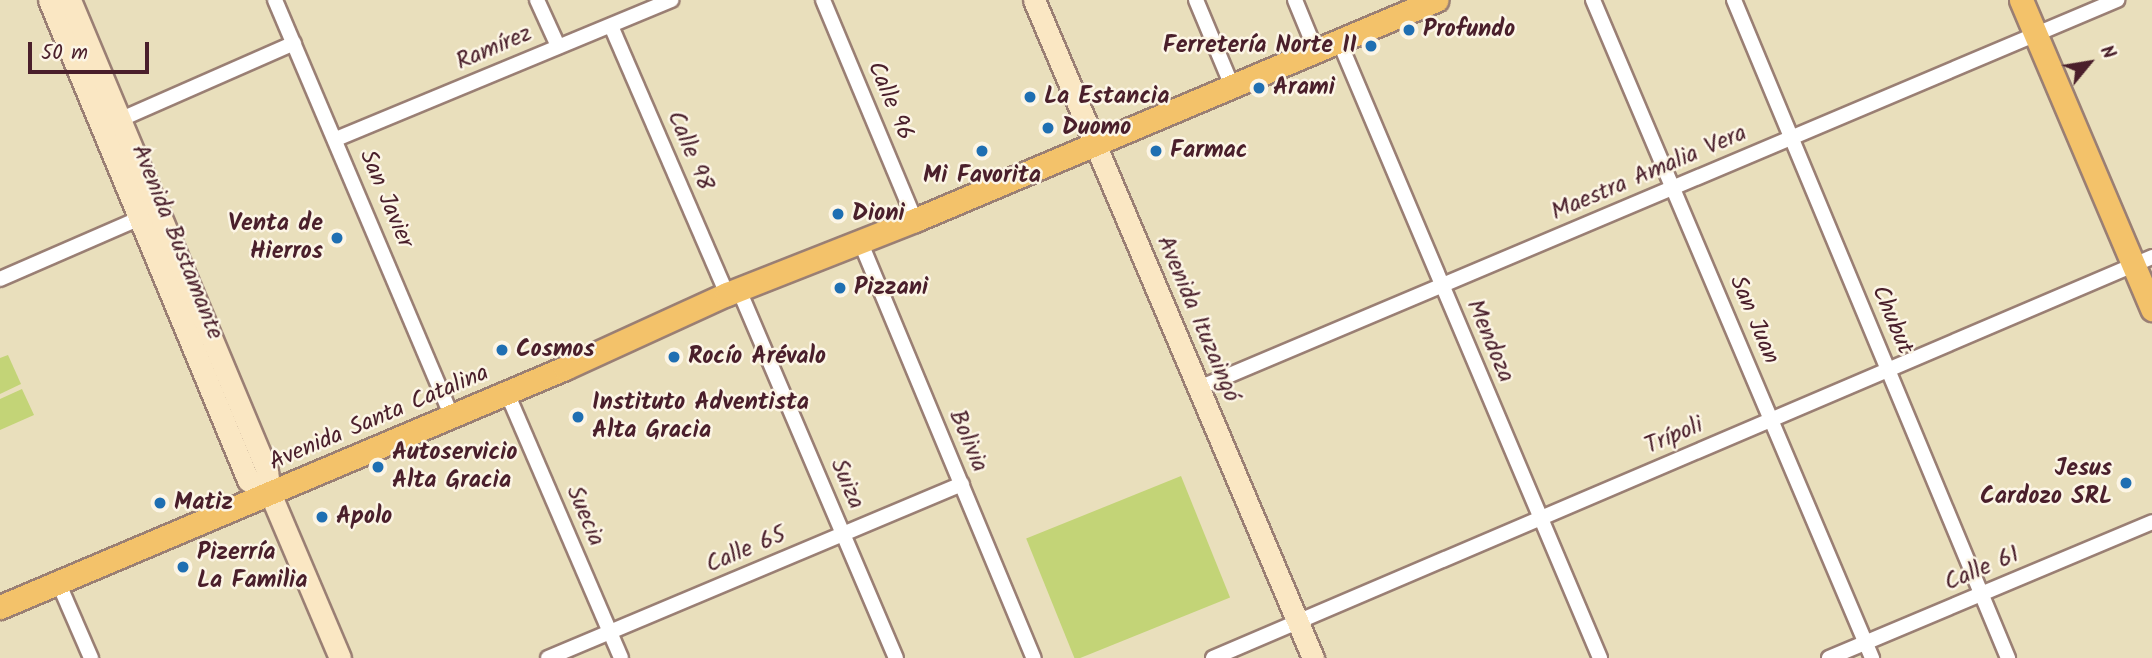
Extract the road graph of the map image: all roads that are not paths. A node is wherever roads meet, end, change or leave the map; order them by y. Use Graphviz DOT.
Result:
graph roads {
  1 [pos="49,0"];
  2 [pos="69,0"];
  3 [pos="275,0"];
  4 [pos="537,0"];
  5 [pos="671,0"];
  6 [pos="823,0"];
  7 [pos="1034,0"];
  8 [pos="1196,0"];
  9 [pos="1295,0"];
  10 [pos="1436,0"];
  11 [pos="1593,0"];
  12 [pos="1734,0"];
  13 [pos="2021,0"];
  14 [pos="2117,0"];
  15 [pos="611,26"];
  16 [pos="2035,34"];
  17 [pos="1339,41"];
  18 [pos="295,43"];
  19 [pos="558,46"];
  20 [pos="1317,51"];
  21 [pos="1232,86"];
  22 [pos="119,120"];
  23 [pos="1791,138"];
  24 [pos="336,139"];
  25 [pos="1095,144"];
  26 [pos="1673,188"];
  27 [pos="138,219"];
  28 [pos="915,220"];
  29 [pos="860,241"];
  30 [pos="2143,261"];
  31 [pos="0,279"];
  32 [pos="1442,285"];
  33 [pos="733,292"];
  34 [pos="2152,309"];
  35 [pos="1888,370"];
  36 [pos="1199,388"];
  37 [pos="507,393"];
  38 [pos="224,398"];
  39 [pos="452,416"];
  40 [pos="1771,420"];
  41 [pos="962,484"];
  42 [pos="271,493"];
  43 [pos="1540,518"];
  44 [pos="2152,522"];
  45 [pos="843,534"];
  46 [pos="58,582"];
  47 [pos="1981,594"];
  48 [pos="0,607"];
  49 [pos="1298,622"];
  50 [pos="610,632"];
  51 [pos="1866,643"];
  52 [pos="90,658"];
  53 [pos="340,658"];
  54 [pos="548,658"];
  55 [pos="621,658"];
  56 [pos="896,658"];
  57 [pos="1034,658"];
  58 [pos="1213,658"];
  59 [pos="1313,658"];
  60 [pos="1600,658"];
  61 [pos="1829,658"];
  62 [pos="1872,658"];
  63 [pos="2008,658"];
  1 -- 27 [label="main road, Avenida Bustamante"];
  2 -- 22 [label="main road, Avenida Bustamante"];
  3 -- 18 [label="street, San Javier"];
  4 -- 19 [label="street"];
  5 -- 15 [label="street, Ramírez"];
  6 -- 28 [label="street, Calle 96"];
  7 -- 25 [label="main road, Avenida Ituzaingó"];
  8 -- 21 [label="street"];
  9 -- 20 [label="street"];
  10 -- 17 [label="main road, Avenida Santa Catalina"];
  11 -- 26 [label="street, San Juan"];
  12 -- 23 [label="street, Chubut"];
  13 -- 16 [label="main road"];
  14 -- 16 [label="street, Maestra Amalia Vera"];
  15 -- 19 [label="street, Ramírez"];
  15 -- 33 [label="street, Calle 98"];
  16 -- 23 [label="street, Maestra Amalia Vera"];
  16 -- 30 [label="main road"];
  17 -- 20 [label="main road, Avenida Santa Catalina"];
  17 -- 32 [label="street, Mendoza"];
  18 -- 22 [label="street"];
  18 -- 24 [label="street, San Javier"];
  19 -- 24 [label="street, Ramírez"];
  20 -- 21 [label="main road, Avenida Santa Catalina"];
  21 -- 25 [label="main road, Avenida Santa Catalina"];
  22 -- 38 [label="main road, Avenida Bustamante"];
  23 -- 26 [label="street, Maestra Amalia Vera"];
  23 -- 35 [label="street, Chubut"];
  24 -- 39 [label="street, San Javier"];
  25 -- 28 [label="main road, Avenida Santa Catalina"];
  25 -- 36 [label="main road, Avenida Ituzaingó"];
  26 -- 32 [label="street, Maestra Amalia Vera"];
  26 -- 40 [label="street, San Juan"];
  27 -- 31 [label="street"];
  27 -- 38 [label="main road, Avenida Bustamante"];
  28 -- 29 [label="main road, Avenida Santa Catalina"];
  29 -- 33 [label="main road, Avenida Santa Catalina"];
  29 -- 41 [label="street, Bolivia"];
  30 -- 34 [label="main road"];
  30 -- 35 [label="street, Trípoli"];
  32 -- 36 [label="street, Maestra Amalia Vera"];
  32 -- 43 [label="street, Mendoza"];
  33 -- 37 [label="main road, Avenida Santa Catalina"];
  33 -- 45 [label="street, Suiza"];
  35 -- 40 [label="street, Trípoli"];
  35 -- 47 [label="street, Chubut"];
  36 -- 49 [label="main road, Avenida Ituzaingó"];
  37 -- 39 [label="main road, Avenida Santa Catalina"];
  37 -- 50 [label="street, Suecia"];
  38 -- 42 [label="main road, Avenida Bustamante"];
  39 -- 42 [label="main road, Avenida Santa Catalina"];
  40 -- 43 [label="street, Trípoli"];
  40 -- 51 [label="street, San Juan"];
  41 -- 45 [label="street, Calle 65"];
  41 -- 57 [label="street, Bolivia"];
  42 -- 46 [label="main road, Avenida Santa Catalina"];
  42 -- 53 [label="main road, Avenida Bustamante"];
  43 -- 49 [label="street, Trípoli"];
  43 -- 60 [label="street, Mendoza"];
  44 -- 47 [label="street, Calle 61"];
  45 -- 50 [label="street, Calle 65"];
  45 -- 56 [label="street, Suiza"];
  46 -- 48 [label="main road, Avenida Santa Catalina"];
  46 -- 52 [label="street"];
  47 -- 51 [label="street, Calle 61"];
  47 -- 63 [label="street, Chubut"];
  49 -- 58 [label="street, Trípoli"];
  49 -- 59 [label="main road, Avenida Ituzaingó"];
  50 -- 54 [label="street, Calle 65"];
  50 -- 55 [label="street, Suecia"];
  51 -- 61 [label="street, Calle 61"];
  51 -- 62 [label="street, San Juan"];
}
